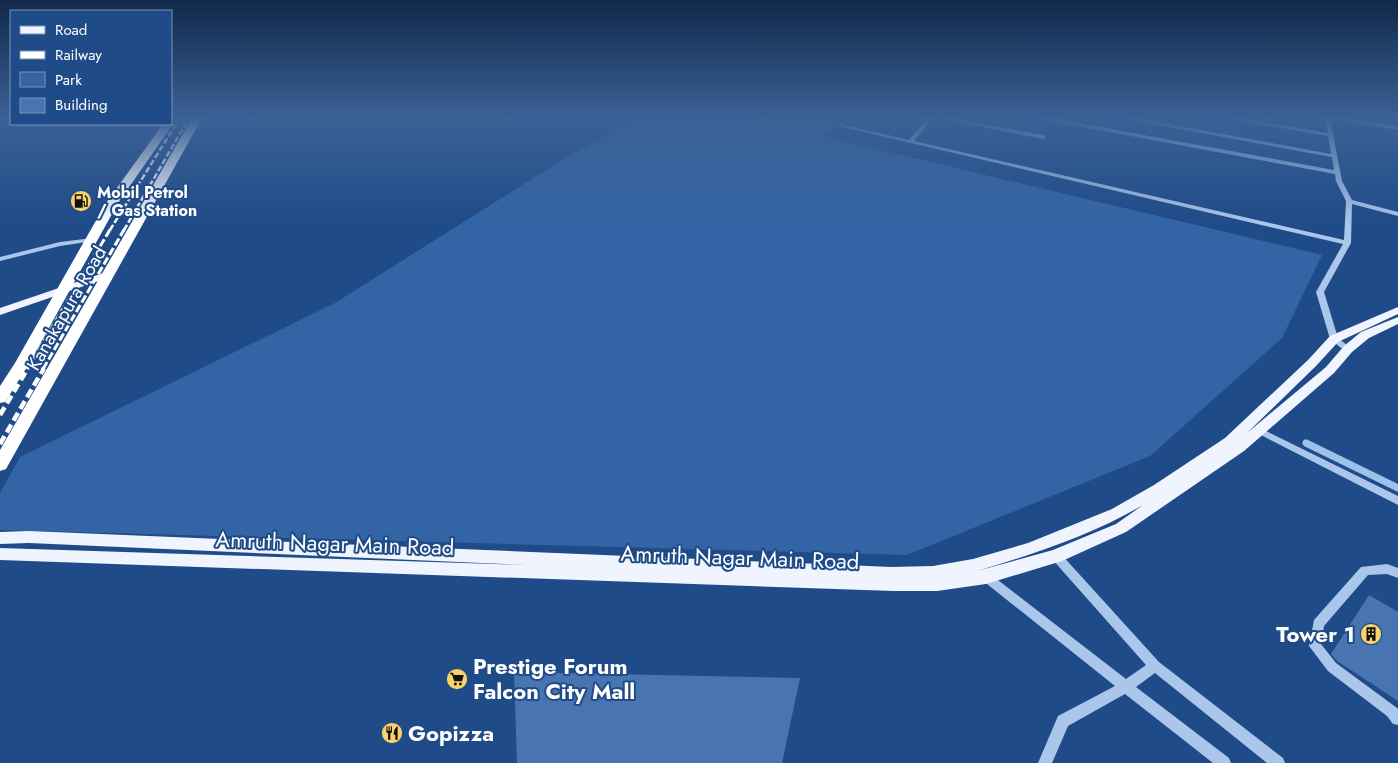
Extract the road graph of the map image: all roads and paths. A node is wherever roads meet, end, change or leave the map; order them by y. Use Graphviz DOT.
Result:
graph roads {
  1 [pos="147,154"];
  2 [pos="176,154"];
  3 [pos="960,154"];
  4 [pos="1237,154"];
  5 [pos="1323,154"];
  6 [pos="1335,156"];
  7 [pos="1338,173"];
  8 [pos="1349,201"];
  9 [pos="1398,214"];
  10 [pos="92,240"];
  11 [pos="1347,243"];
  12 [pos="0,259"];
  13 [pos="109,274"];
  14 [pos="65,289"];
  15 [pos="1398,310"];
  16 [pos="0,312"];
  17 [pos="1398,320"];
  18 [pos="1334,339"];
  19 [pos="1348,349"];
  20 [pos="0,398"];
  21 [pos="1260,431"];
  22 [pos="0,465"];
  23 [pos="1398,501"];
  24 [pos="0,538"];
  25 [pos="0,554"];
  26 [pos="1056,556"];
  27 [pos="1398,573"];
  28 [pos="986,577"];
  29 [pos="1155,666"];
  30 [pos="1127,686"];
  31 [pos="1398,719"];
  32 [pos="1045,763"];
  33 [pos="1224,763"];
  34 [pos="1278,763"];
  1 -- 10 [label="highway, Kanakapura Road"];
  2 -- 13 [label="highway, Kanakapura Road"];
  3 -- 11 [label="street"];
  4 -- 7 [label="street"];
  5 -- 6 [label="street"];
  6 -- 7 [label="street"];
  7 -- 8 [label="street"];
  8 -- 9 [label="street"];
  8 -- 11 [label="street"];
  10 -- 12 [label="street"];
  10 -- 14 [label="highway, Kanakapura Road"];
  11 -- 18 [label="street"];
  13 -- 14 [label="main road"];
  13 -- 22 [label="highway, Kanakapura Road"];
  14 -- 16 [label="main road"];
  14 -- 20 [label="highway, Kanakapura Road"];
  15 -- 18 [label="main road, Amruth Nagar Main Road"];
  17 -- 19 [label="main road, Amruth Nagar Main Road"];
  18 -- 19 [label="street"];
  18 -- 24 [label="main road, Amruth Nagar Main Road"];
  19 -- 21 [label="main road, Amruth Nagar Main Road"];
  21 -- 23 [label="street"];
  21 -- 26 [label="main road, Amruth Nagar Main Road"];
  25 -- 28 [label="main road, Amruth Nagar Main Road"];
  26 -- 28 [label="main road, Amruth Nagar Main Road"];
  26 -- 29 [label="street"];
  27 -- 31 [label="street"];
  28 -- 30 [label="street"];
  29 -- 30 [label="street"];
  29 -- 34 [label="street"];
  30 -- 32 [label="street"];
  30 -- 33 [label="street"];
}
